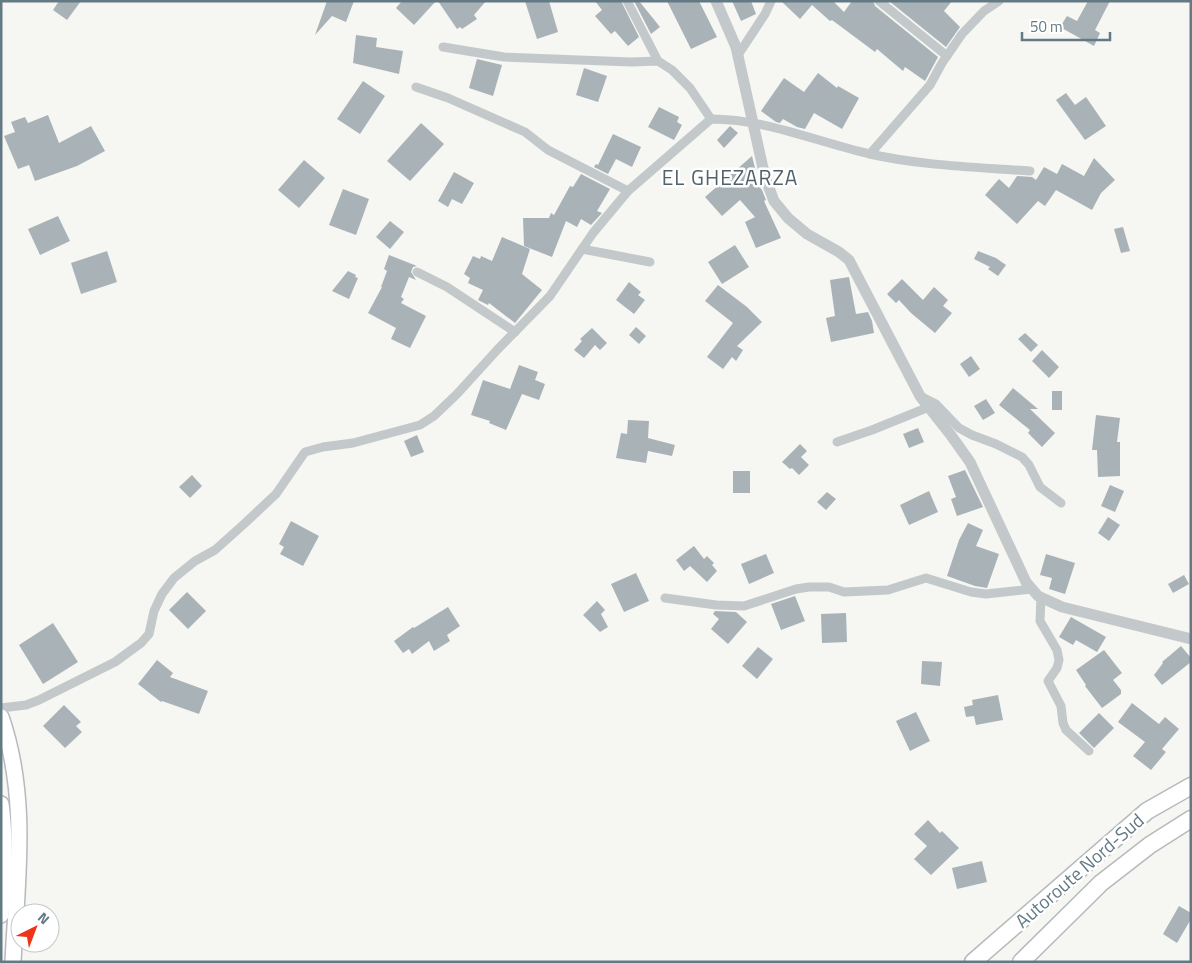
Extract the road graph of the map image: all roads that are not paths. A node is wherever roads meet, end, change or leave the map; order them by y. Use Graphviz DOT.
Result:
graph roads {
  1 [pos="627,1"];
  2 [pos="716,1"];
  3 [pos="771,1"];
  4 [pos="879,1"];
  5 [pos="999,1"];
  6 [pos="443,47"];
  7 [pos="738,55"];
  8 [pos="947,56"];
  9 [pos="658,61"];
  10 [pos="416,87"];
  11 [pos="711,119"];
  12 [pos="752,122"];
  13 [pos="870,154"];
  14 [pos="1030,171"];
  15 [pos="628,192"];
  16 [pos="582,249"];
  17 [pos="650,262"];
  18 [pos="417,272"];
  19 [pos="515,332"];
  20 [pos="920,396"];
  21 [pos="929,408"];
  22 [pos="837,442"];
  23 [pos="1061,502"];
  24 [pos="1036,593"];
  25 [pos="665,598"];
  26 [pos="1189,638"];
  27 [pos="1,708"];
  28 [pos="1,717"];
  29 [pos="1089,751"];
  30 [pos="1191,786"];
  31 [pos="1,804"];
  32 [pos="1191,819"];
  33 [pos="1,915"];
  34 [pos="13,962"];
  35 [pos="973,962"];
  36 [pos="1020,962"];
  1 -- 9 [label="street"];
  2 -- 7 [label="street"];
  3 -- 7 [label="street"];
  4 -- 8 [label="street"];
  5 -- 8 [label="street"];
  6 -- 9 [label="street"];
  7 -- 12 [label="street"];
  8 -- 13 [label="street"];
  9 -- 11 [label="street"];
  10 -- 15 [label="street"];
  11 -- 12 [label="street"];
  11 -- 15 [label="street"];
  12 -- 13 [label="street"];
  12 -- 20 [label="street"];
  13 -- 14 [label="street"];
  15 -- 16 [label="street"];
  16 -- 17 [label="street"];
  16 -- 19 [label="street"];
  18 -- 19 [label="street"];
  19 -- 27 [label="street"];
  20 -- 21 [label="street"];
  20 -- 23 [label="street"];
  21 -- 22 [label="street"];
  21 -- 24 [label="street"];
  24 -- 25 [label="street"];
  24 -- 26 [label="street"];
  24 -- 29 [label="street"];
  28 -- 34 [label="highway"];
  30 -- 35 [label="highway, Autoroute Nord-Sud"];
  31 -- 33 [label="highway"];
  32 -- 36 [label="highway, Autoroute Nord-Sud"];
}
